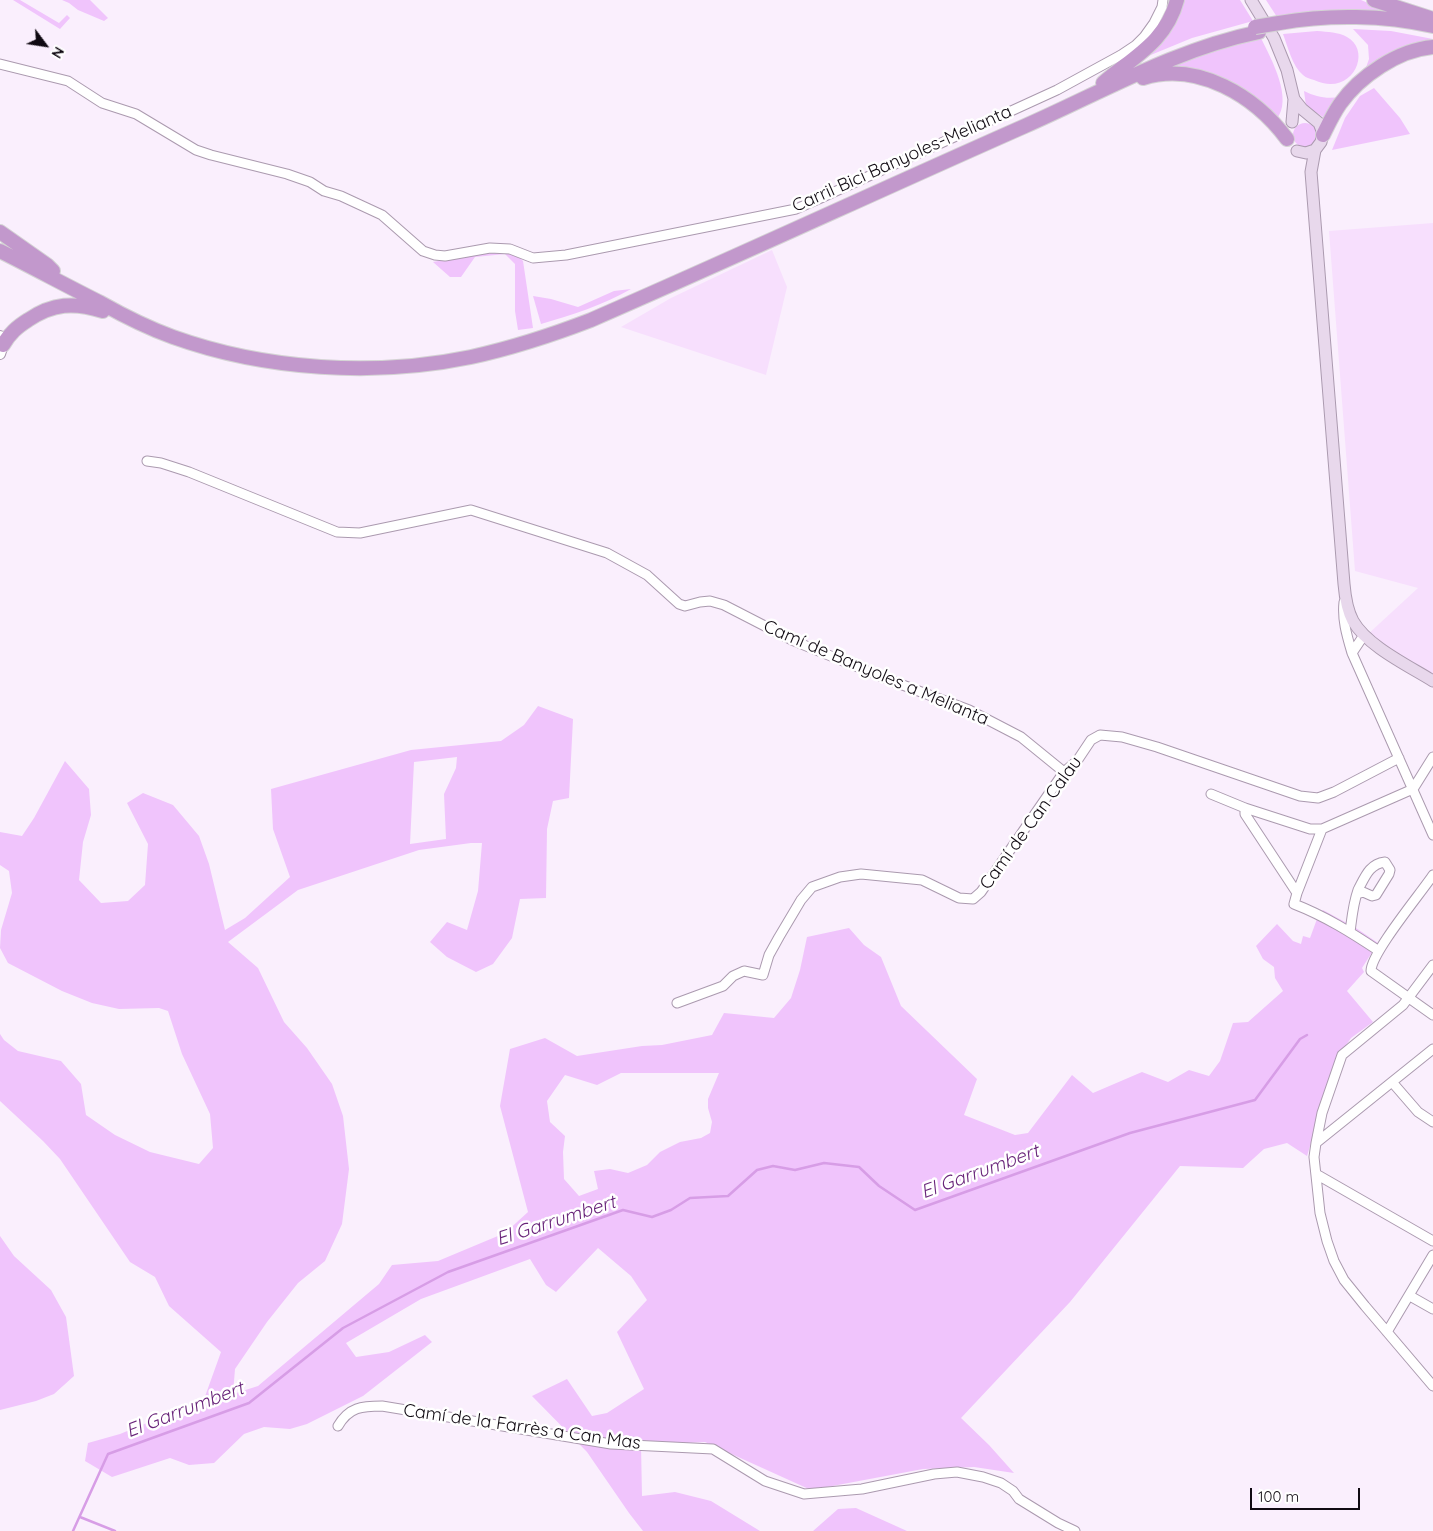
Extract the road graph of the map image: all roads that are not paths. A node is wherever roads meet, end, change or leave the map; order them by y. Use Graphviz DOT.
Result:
graph roads {
  1 [pos="1163,0"];
  2 [pos="1177,0"];
  3 [pos="1251,0"];
  4 [pos="1374,0"];
  5 [pos="1433,19"];
  6 [pos="1281,26"];
  7 [pos="1433,26"];
  8 [pos="1433,34"];
  9 [pos="1433,47"];
  10 [pos="0,64"];
  11 [pos="1100,88"];
  12 [pos="1294,99"];
  13 [pos="1311,118"];
  14 [pos="1292,122"];
  15 [pos="1323,135"];
  16 [pos="1287,139"];
  17 [pos="1315,150"];
  18 [pos="1297,151"];
  19 [pos="1311,172"];
  20 [pos="0,232"];
  21 [pos="0,244"];
  22 [pos="0,251"];
  23 [pos="53,271"];
  24 [pos="139,323"];
  25 [pos="1,345"];
  26 [pos="148,462"];
  27 [pos="1345,592"];
  28 [pos="1361,631"];
  29 [pos="1346,632"];
  30 [pos="1352,653"];
  31 [pos="1433,681"];
  32 [pos="1433,757"];
  33 [pos="1399,758"];
  34 [pos="1064,772"];
  35 [pos="1413,789"];
  36 [pos="1211,794"];
  37 [pos="1245,808"];
  38 [pos="1322,829"];
  39 [pos="1433,835"];
  40 [pos="1433,875"];
  41 [pos="1297,893"];
  42 [pos="1357,894"];
  43 [pos="1350,932"];
  44 [pos="1379,951"];
  45 [pos="1433,965"];
  46 [pos="1409,998"];
  47 [pos="677,1003"];
  48 [pos="1433,1015"];
  49 [pos="1433,1049"];
  50 [pos="1392,1082"];
  51 [pos="1433,1122"];
  52 [pos="1316,1143"];
  53 [pos="1316,1174"];
  54 [pos="1433,1241"];
  55 [pos="1433,1255"];
  56 [pos="1410,1296"];
  57 [pos="1433,1309"];
  58 [pos="1388,1332"];
  59 [pos="1433,1385"];
  60 [pos="338,1426"];
  61 [pos="1075,1531"];
  1 -- 10 [label="street, Carril Bici Banyoles-Melianta"];
  2 -- 11 [label="highway"];
  3 -- 12 [label="main road"];
  4 -- 5 [label="highway"];
  6 -- 7 [label="highway"];
  6 -- 8 [label="highway"];
  6 -- 11 [label="highway, bridge"];
  9 -- 15 [label="highway"];
  11 -- 16 [label="highway"];
  11 -- 23 [label="highway"];
  11 -- 24 [label="highway"];
  12 -- 13 [label="main road"];
  12 -- 14 [label="main road"];
  13 -- 14 [label="main road"];
  13 -- 15 [label="main road"];
  14 -- 16 [label="main road"];
  15 -- 17 [label="main road"];
  16 -- 18 [label="main road"];
  17 -- 18 [label="main road"];
  17 -- 19 [label="main road"];
  18 -- 19 [label="main road"];
  19 -- 27 [label="main road"];
  20 -- 23 [label="highway"];
  21 -- 23 [label="highway"];
  22 -- 24 [label="highway"];
  24 -- 25 [label="highway"];
  26 -- 34 [label="street, Camí de Banyoles a Melianta"];
  27 -- 28 [label="main road"];
  27 -- 29 [label="street"];
  28 -- 29 [label="street"];
  28 -- 30 [label="street"];
  28 -- 31 [label="main road"];
  29 -- 30 [label="street"];
  30 -- 33 [label="street"];
  32 -- 35 [label="street"];
  33 -- 34 [label="street, Camí de Can Calau"];
  33 -- 35 [label="street"];
  34 -- 47 [label="street, Camí de Can Calau"];
  35 -- 38 [label="street"];
  35 -- 39 [label="street"];
  36 -- 37 [label="street"];
  37 -- 38 [label="street"];
  37 -- 41 [label="street"];
  38 -- 41 [label="street"];
  40 -- 44 [label="street"];
  41 -- 43 [label="street"];
  42 -- 43 [label="street"];
  43 -- 44 [label="street"];
  44 -- 46 [label="street"];
  45 -- 46 [label="street"];
  46 -- 48 [label="street"];
  46 -- 52 [label="street"];
  49 -- 50 [label="street"];
  50 -- 51 [label="street"];
  50 -- 52 [label="street"];
  52 -- 53 [label="street"];
  53 -- 54 [label="street"];
  53 -- 58 [label="street"];
  55 -- 56 [label="street"];
  56 -- 57 [label="street"];
  56 -- 58 [label="street"];
  58 -- 59 [label="street"];
  60 -- 61 [label="street, Camí de la Farrès a Can Mas"];
}
